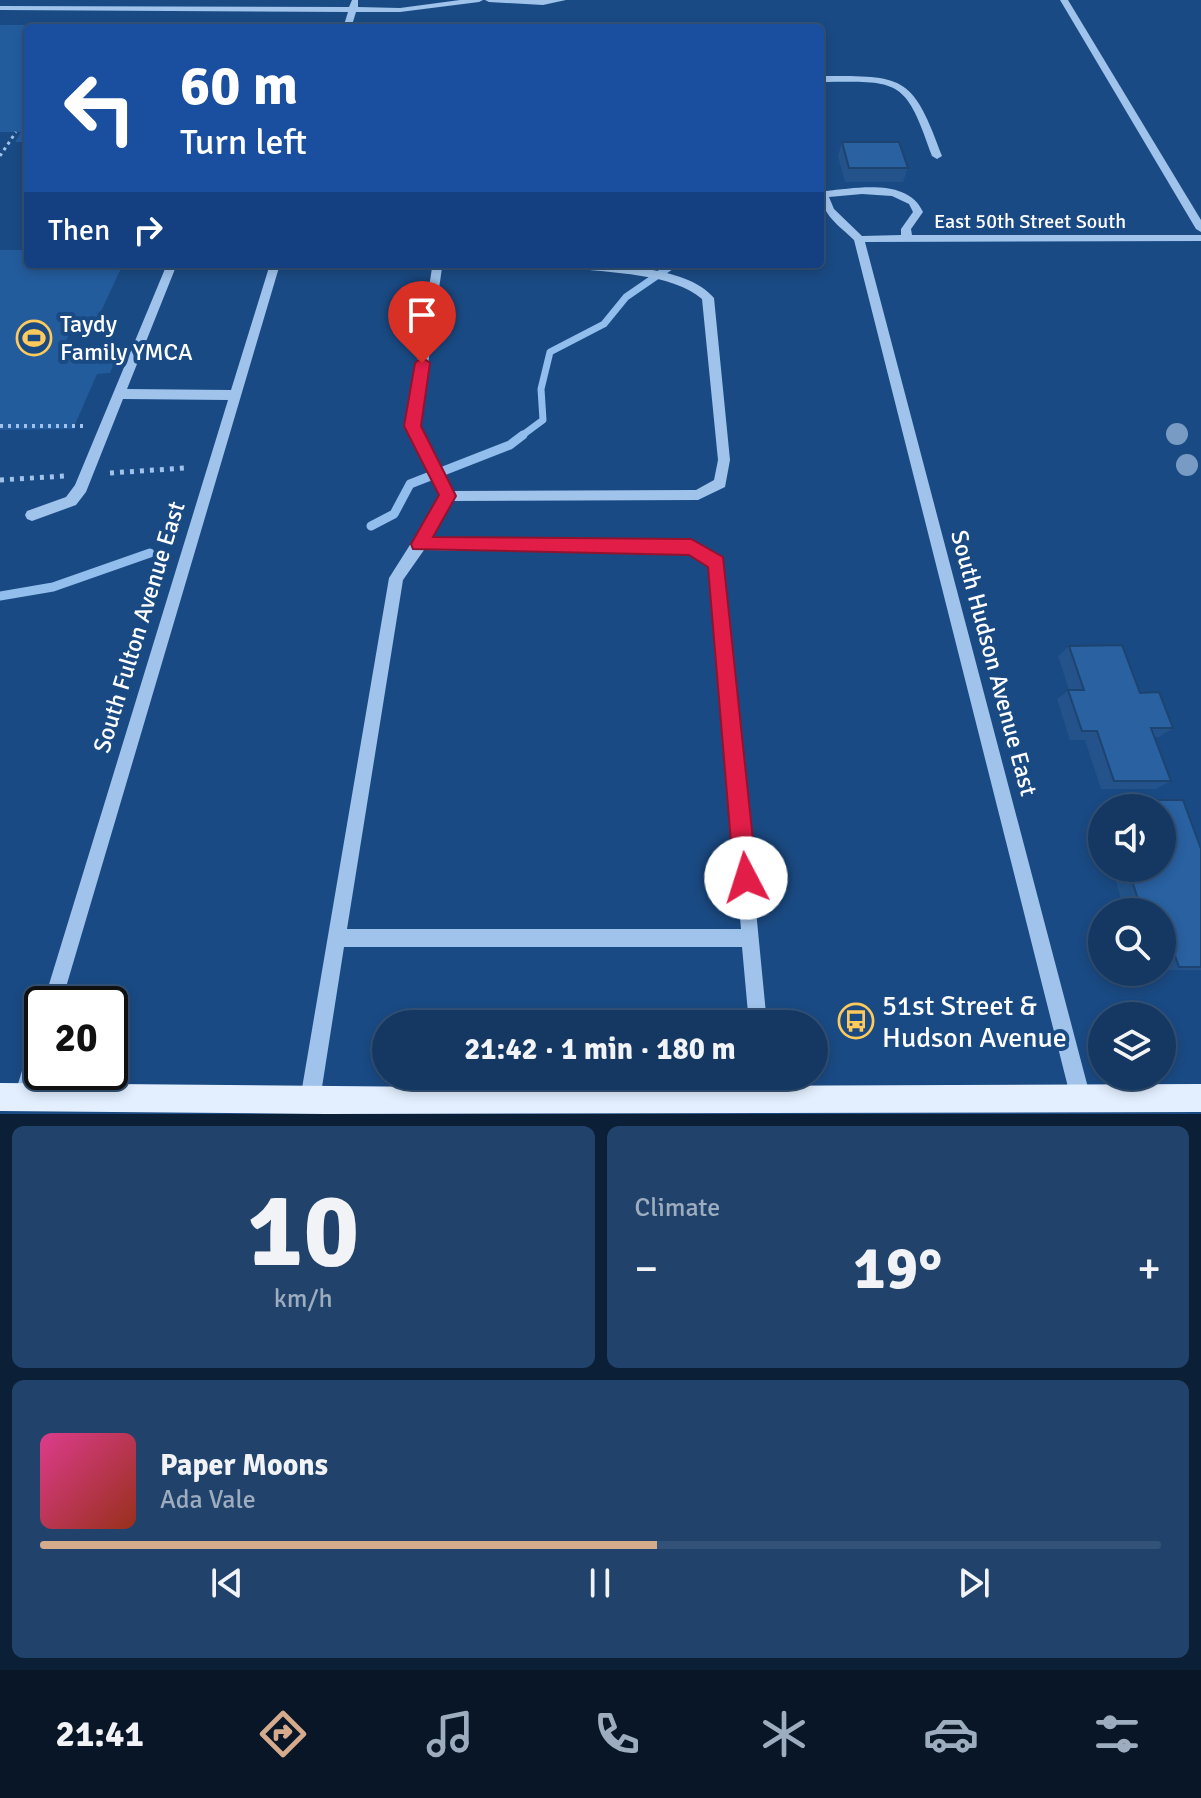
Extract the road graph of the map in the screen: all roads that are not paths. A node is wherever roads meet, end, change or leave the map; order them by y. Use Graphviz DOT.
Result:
graph roads {
  1 [pos="479,0"];
  2 [pos="489,0"];
  3 [pos="562,0"];
  4 [pos="1064,0"];
  5 [pos="354,4"];
  6 [pos="0,8"];
  7 [pos="348,24"];
  8 [pos="824,79"];
  9 [pos="937,156"];
  10 [pos="824,191"];
  11 [pos="824,198"];
  12 [pos="1201,229"];
  13 [pos="1201,238"];
  14 [pos="859,239"];
  15 [pos="907,239"];
  16 [pos="170,268"];
  17 [pos="274,268"];
  18 [pos="437,268"];
  19 [pos="595,268"];
  20 [pos="119,394"];
  21 [pos="236,395"];
  22 [pos="448,496"];
  23 [pos="32,515"];
  24 [pos="420,544"];
  25 [pos="335,938"];
  26 [pos="751,938"];
  27 [pos="57,986"];
  28 [pos="757,1010"];
  29 [pos="24,1073"];
  30 [pos="737,1090"];
  31 [pos="822,1090"];
  32 [pos="12,1097"];
  33 [pos="1201,1098"];
  34 [pos="1081,1099"];
  35 [pos="310,1100"];
  36 [pos="439,1108"];
  37 [pos="492,1108"];
  1 -- 5 [label="street"];
  2 -- 3 [label="street"];
  4 -- 12 [label="street"];
  5 -- 6 [label="street"];
  5 -- 7 [label="street"];
  8 -- 9 [label="street"];
  10 -- 15 [label="street"];
  11 -- 14 [label="street"];
  13 -- 15 [label="street, East 50th Street South"];
  14 -- 15 [label="street, East 50th Street South"];
  14 -- 34 [label="street, South Hudson Avenue East"];
  16 -- 20 [label="street"];
  17 -- 21 [label="street, South Fulton Avenue East"];
  18 -- 22 [label="street"];
  19 -- 22 [label="street"];
  20 -- 21 [label="street"];
  20 -- 23 [label="street"];
  21 -- 27 [label="street, South Fulton Avenue East"];
  22 -- 24 [label="street"];
  24 -- 25 [label="street"];
  24 -- 26 [label="street"];
  25 -- 26 [label="street"];
  25 -- 35 [label="street"];
  26 -- 28 [label="street"];
  29 -- 32 [label="street"];
  30 -- 37 [label="main road"];
  31 -- 34 [label="main road"];
  32 -- 35 [label="main road"];
  33 -- 34 [label="main road"];
  35 -- 36 [label="main road"];
  36 -- 37 [label="main road"];
}
